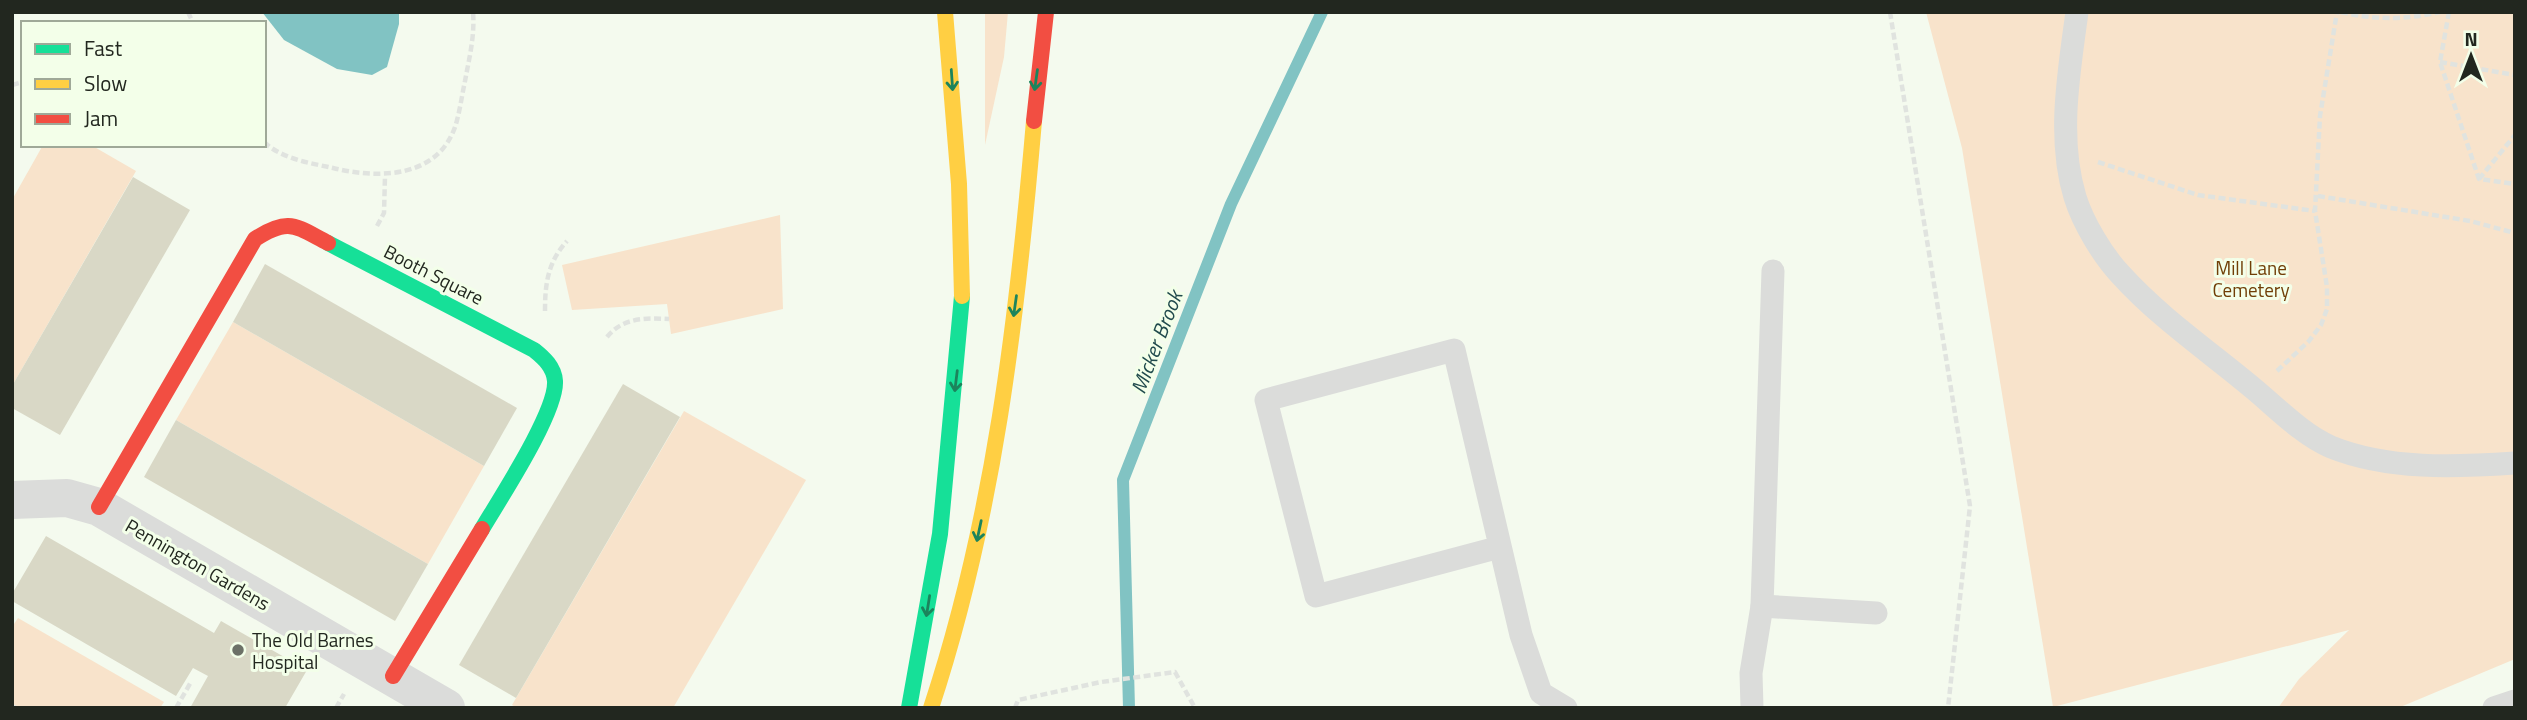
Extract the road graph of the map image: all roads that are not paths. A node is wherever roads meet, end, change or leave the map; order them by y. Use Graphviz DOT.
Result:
graph roads {
  1 [pos="946,12"];
  2 [pos="1046,12"];
  3 [pos="2077,12"];
  4 [pos="1773,271"];
  5 [pos="2515,463"];
  6 [pos="12,500"];
  7 [pos="99,508"];
  8 [pos="1500,547"];
  9 [pos="1762,606"];
  10 [pos="1876,613"];
  11 [pos="393,676"];
  12 [pos="2515,701"];
  13 [pos="446,708"];
  14 [pos="909,708"];
  15 [pos="931,708"];
  16 [pos="1566,708"];
  17 [pos="1752,708"];
  18 [pos="2494,708"];
  1 -- 14 [label="main road, one-way"];
  2 -- 15 [label="main road, one-way"];
  3 -- 5 [label="lane"];
  4 -- 9 [label="lane"];
  6 -- 7 [label="street, Pennington Gardens"];
  7 -- 11 [label="street, Pennington Gardens"];
  7 -- 11 [label="main road, Booth Square"];
  8 -- 8 [label="lane"];
  8 -- 16 [label="lane"];
  9 -- 10 [label="lane"];
  9 -- 17 [label="lane"];
  11 -- 13 [label="street, Pennington Gardens"];
  12 -- 18 [label="lane"];
}
